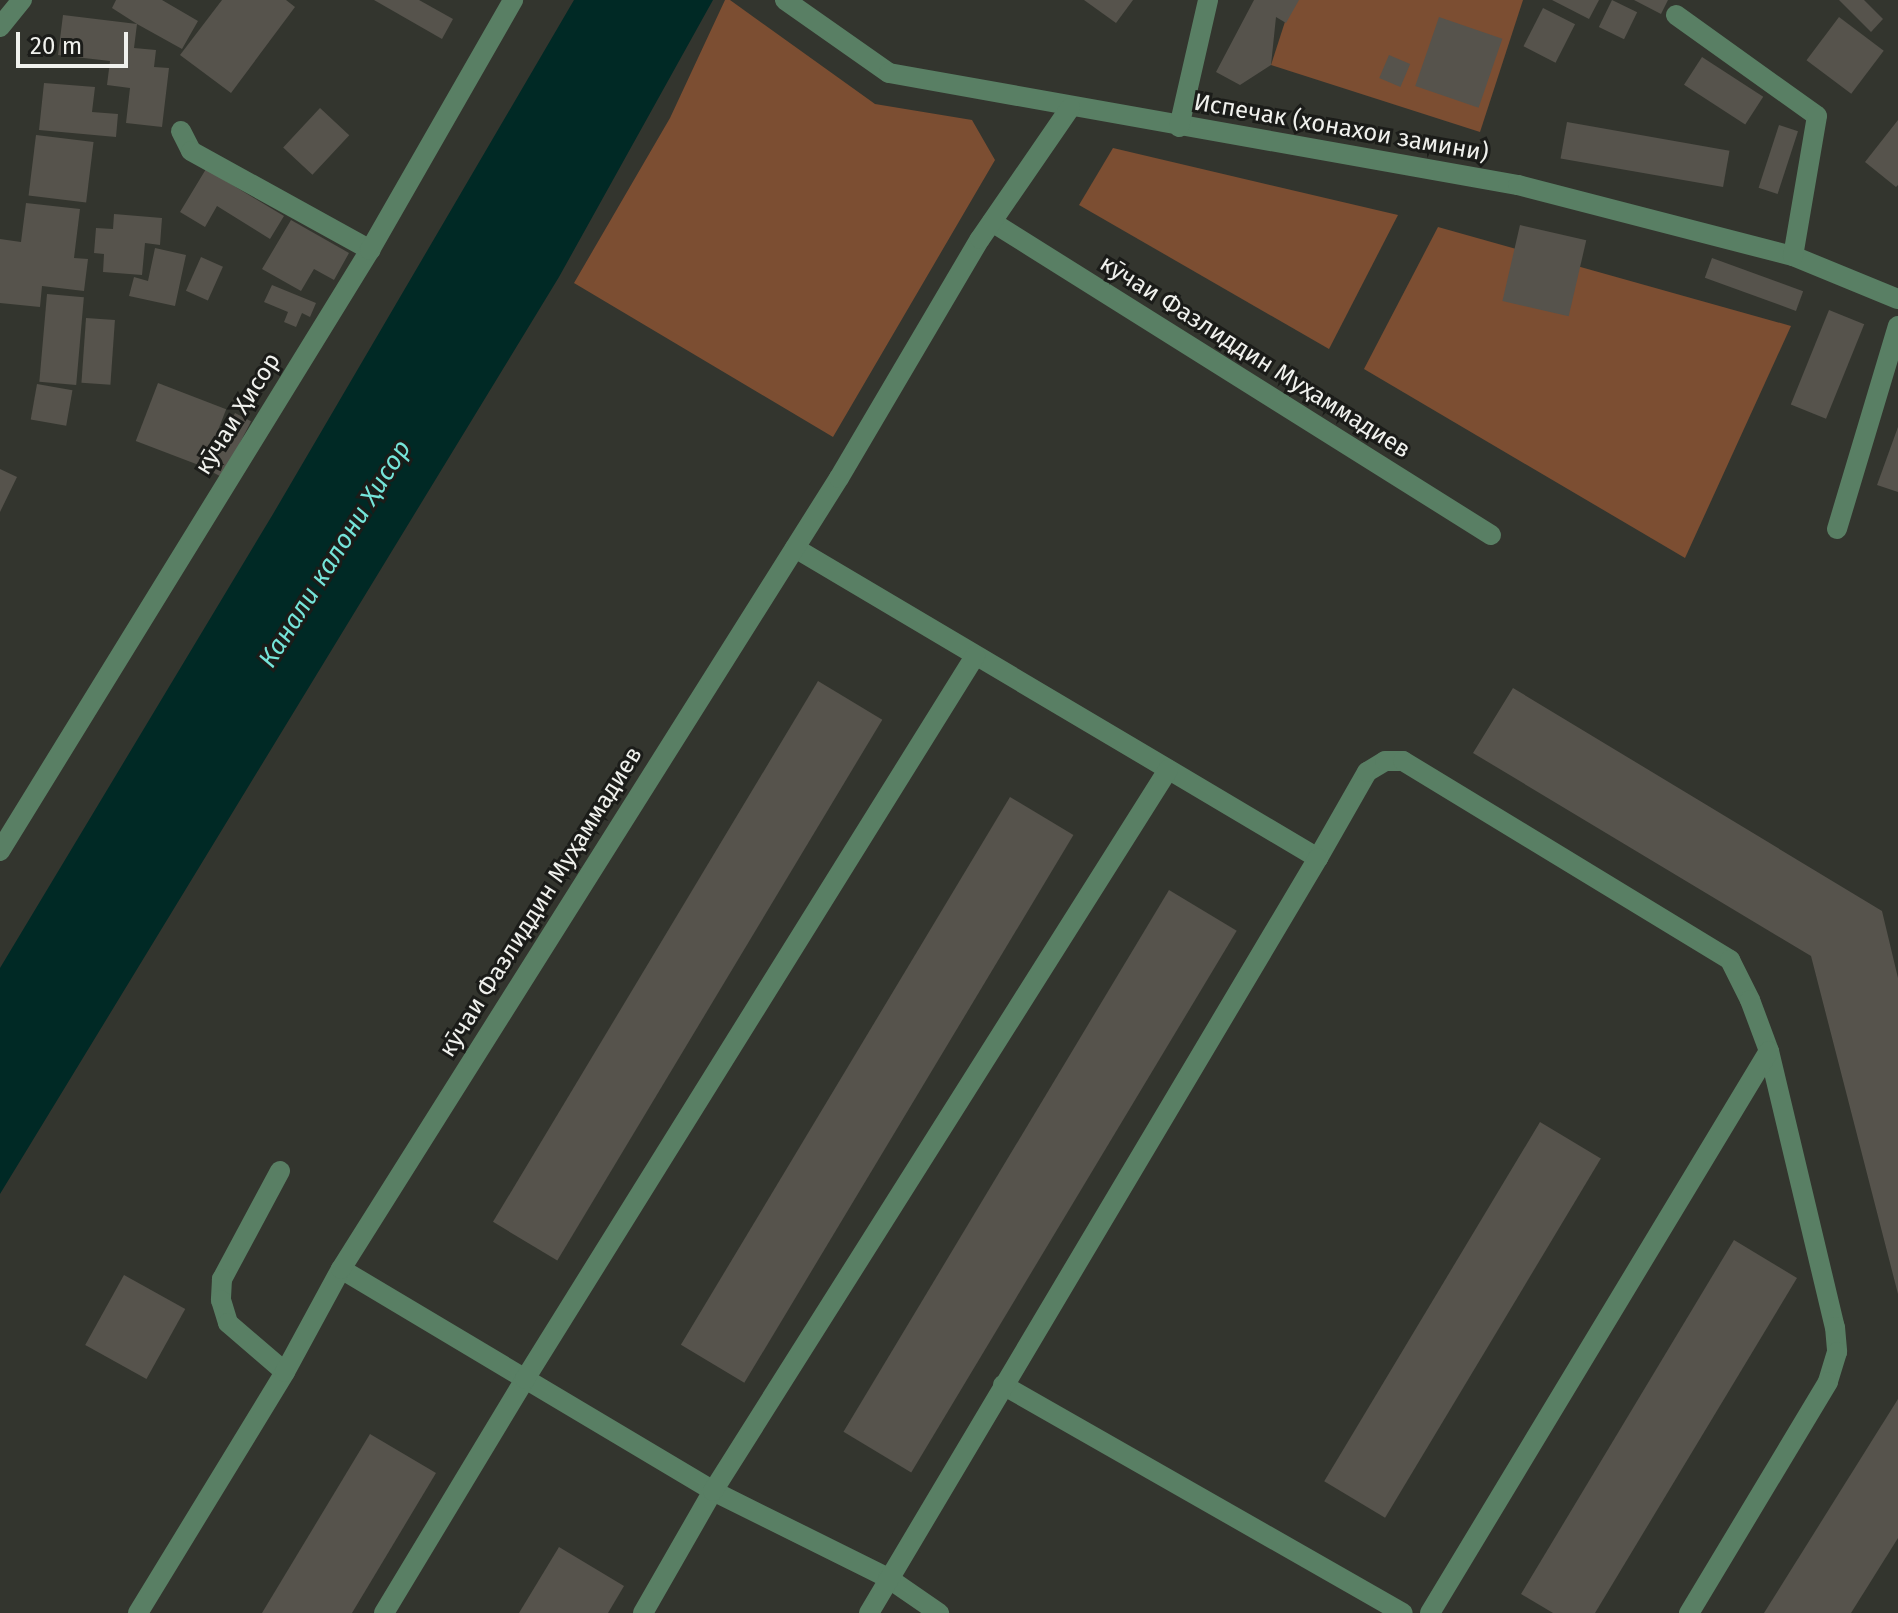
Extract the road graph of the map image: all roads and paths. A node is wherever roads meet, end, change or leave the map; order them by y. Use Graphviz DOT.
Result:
graph roads {
  1 [pos="22,0"];
  2 [pos="513,0"];
  3 [pos="785,0"];
  4 [pos="1208,0"];
  5 [pos="1676,15"];
  6 [pos="0,27"];
  7 [pos="1070,108"];
  8 [pos="1179,127"];
  9 [pos="181,131"];
  10 [pos="992,222"];
  11 [pos="370,250"];
  12 [pos="1793,256"];
  13 [pos="1898,299"];
  14 [pos="1898,326"];
  15 [pos="1837,529"];
  16 [pos="1491,535"];
  17 [pos="795,548"];
  18 [pos="975,656"];
  19 [pos="1168,770"];
  20 [pos="0,851"];
  21 [pos="1318,858"];
  22 [pos="1769,1051"];
  23 [pos="280,1171"];
  24 [pos="341,1269"];
  25 [pos="285,1372"];
  26 [pos="525,1379"];
  27 [pos="1003,1385"];
  28 [pos="713,1491"];
  29 [pos="888,1578"];
  30 [pos="138,1613"];
  31 [pos="384,1613"];
  32 [pos="643,1613"];
  33 [pos="869,1613"];
  34 [pos="939,1613"];
  35 [pos="1403,1613"];
  36 [pos="1430,1613"];
  37 [pos="1689,1613"];
  1 -- 6 [label="street"];
  2 -- 11 [label="street, кӯчаи Ҳисор"];
  3 -- 7 [label="street, Испечак (хонахои замини)"];
  4 -- 8 [label="street"];
  5 -- 12 [label="street"];
  7 -- 8 [label="street, Испечак (хонахои замини)"];
  7 -- 10 [label="street, кӯчаи Фазлиддин Муҳаммадиев"];
  8 -- 12 [label="street, Испечак (хонахои замини)"];
  9 -- 11 [label="street"];
  10 -- 16 [label="street, кӯчаи Фазлиддин Муҳаммадиев"];
  10 -- 17 [label="street, кӯчаи Фазлиддин Муҳаммадиев"];
  11 -- 20 [label="street, кӯчаи Ҳисор"];
  12 -- 13 [label="street, Испечак (хонахои замини)"];
  14 -- 15 [label="street"];
  17 -- 18 [label="street"];
  17 -- 24 [label="street, кӯчаи Фазлиддин Муҳаммадиев"];
  18 -- 19 [label="street"];
  18 -- 26 [label="street"];
  19 -- 21 [label="street"];
  19 -- 28 [label="street"];
  21 -- 22 [label="street"];
  21 -- 27 [label="street"];
  22 -- 36 [label="street"];
  22 -- 37 [label="street"];
  23 -- 25 [label="street"];
  24 -- 25 [label="street, кӯчаи Фазлиддин Муҳаммадиев"];
  24 -- 26 [label="street"];
  25 -- 30 [label="street, кӯчаи Фазлиддин Муҳаммадиев"];
  26 -- 28 [label="street"];
  26 -- 31 [label="street"];
  27 -- 29 [label="street"];
  27 -- 35 [label="street"];
  28 -- 29 [label="street"];
  28 -- 32 [label="street"];
  29 -- 33 [label="street"];
  29 -- 34 [label="street"];
}
